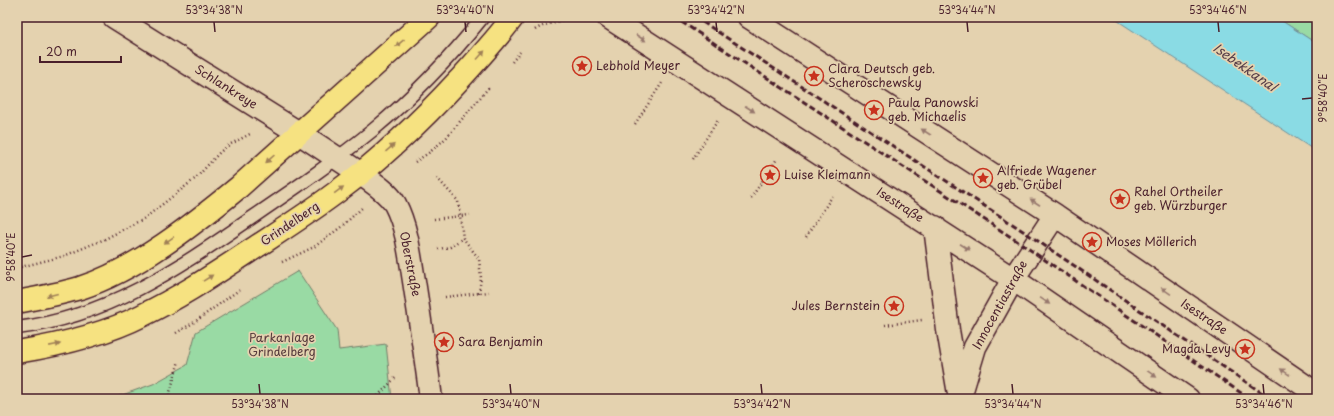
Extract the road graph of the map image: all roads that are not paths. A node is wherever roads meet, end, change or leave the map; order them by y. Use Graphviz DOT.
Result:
graph roads {
  1 [pos="114,17"];
  2 [pos="430,17"];
  3 [pos="483,17"];
  4 [pos="513,17"];
  5 [pos="608,17"];
  6 [pos="749,17"];
  7 [pos="299,133"];
  8 [pos="337,158"];
  9 [pos="361,174"];
  10 [pos="1055,215"];
  11 [pos="935,227"];
  12 [pos="1013,279"];
  13 [pos="17,302"];
  14 [pos="17,328"];
  15 [pos="17,352"];
  16 [pos="1317,394"];
  17 [pos="431,399"];
  18 [pos="1188,399"];
  1 -- 7 [label="street, Schlankreye"];
  2 -- 7 [label="main road, one-way"];
  3 -- 8 [label="lane"];
  9 -- 4 [label="main road, Grindelberg, one-way"];
  5 -- 11 [label="street, Isestraße, one-way"];
  10 -- 6 [label="street, Isestraße, one-way"];
  7 -- 8 [label="street, Schlankreye"];
  7 -- 13 [label="main road, one-way"];
  8 -- 9 [label="street, Oberstraße"];
  8 -- 14 [label="lane"];
  15 -- 9 [label="main road, Grindelberg, one-way"];
  9 -- 17 [label="street, Oberstraße"];
  10 -- 12 [label="street, Innocentiastraße"];
  16 -- 10 [label="street, Isestraße, one-way"];
  11 -- 12 [label="street, Isestraße, one-way"];
  11 -- 12 [label="street, Innocentiastraße"];
  12 -- 18 [label="street, Isestraße, one-way"];
}
